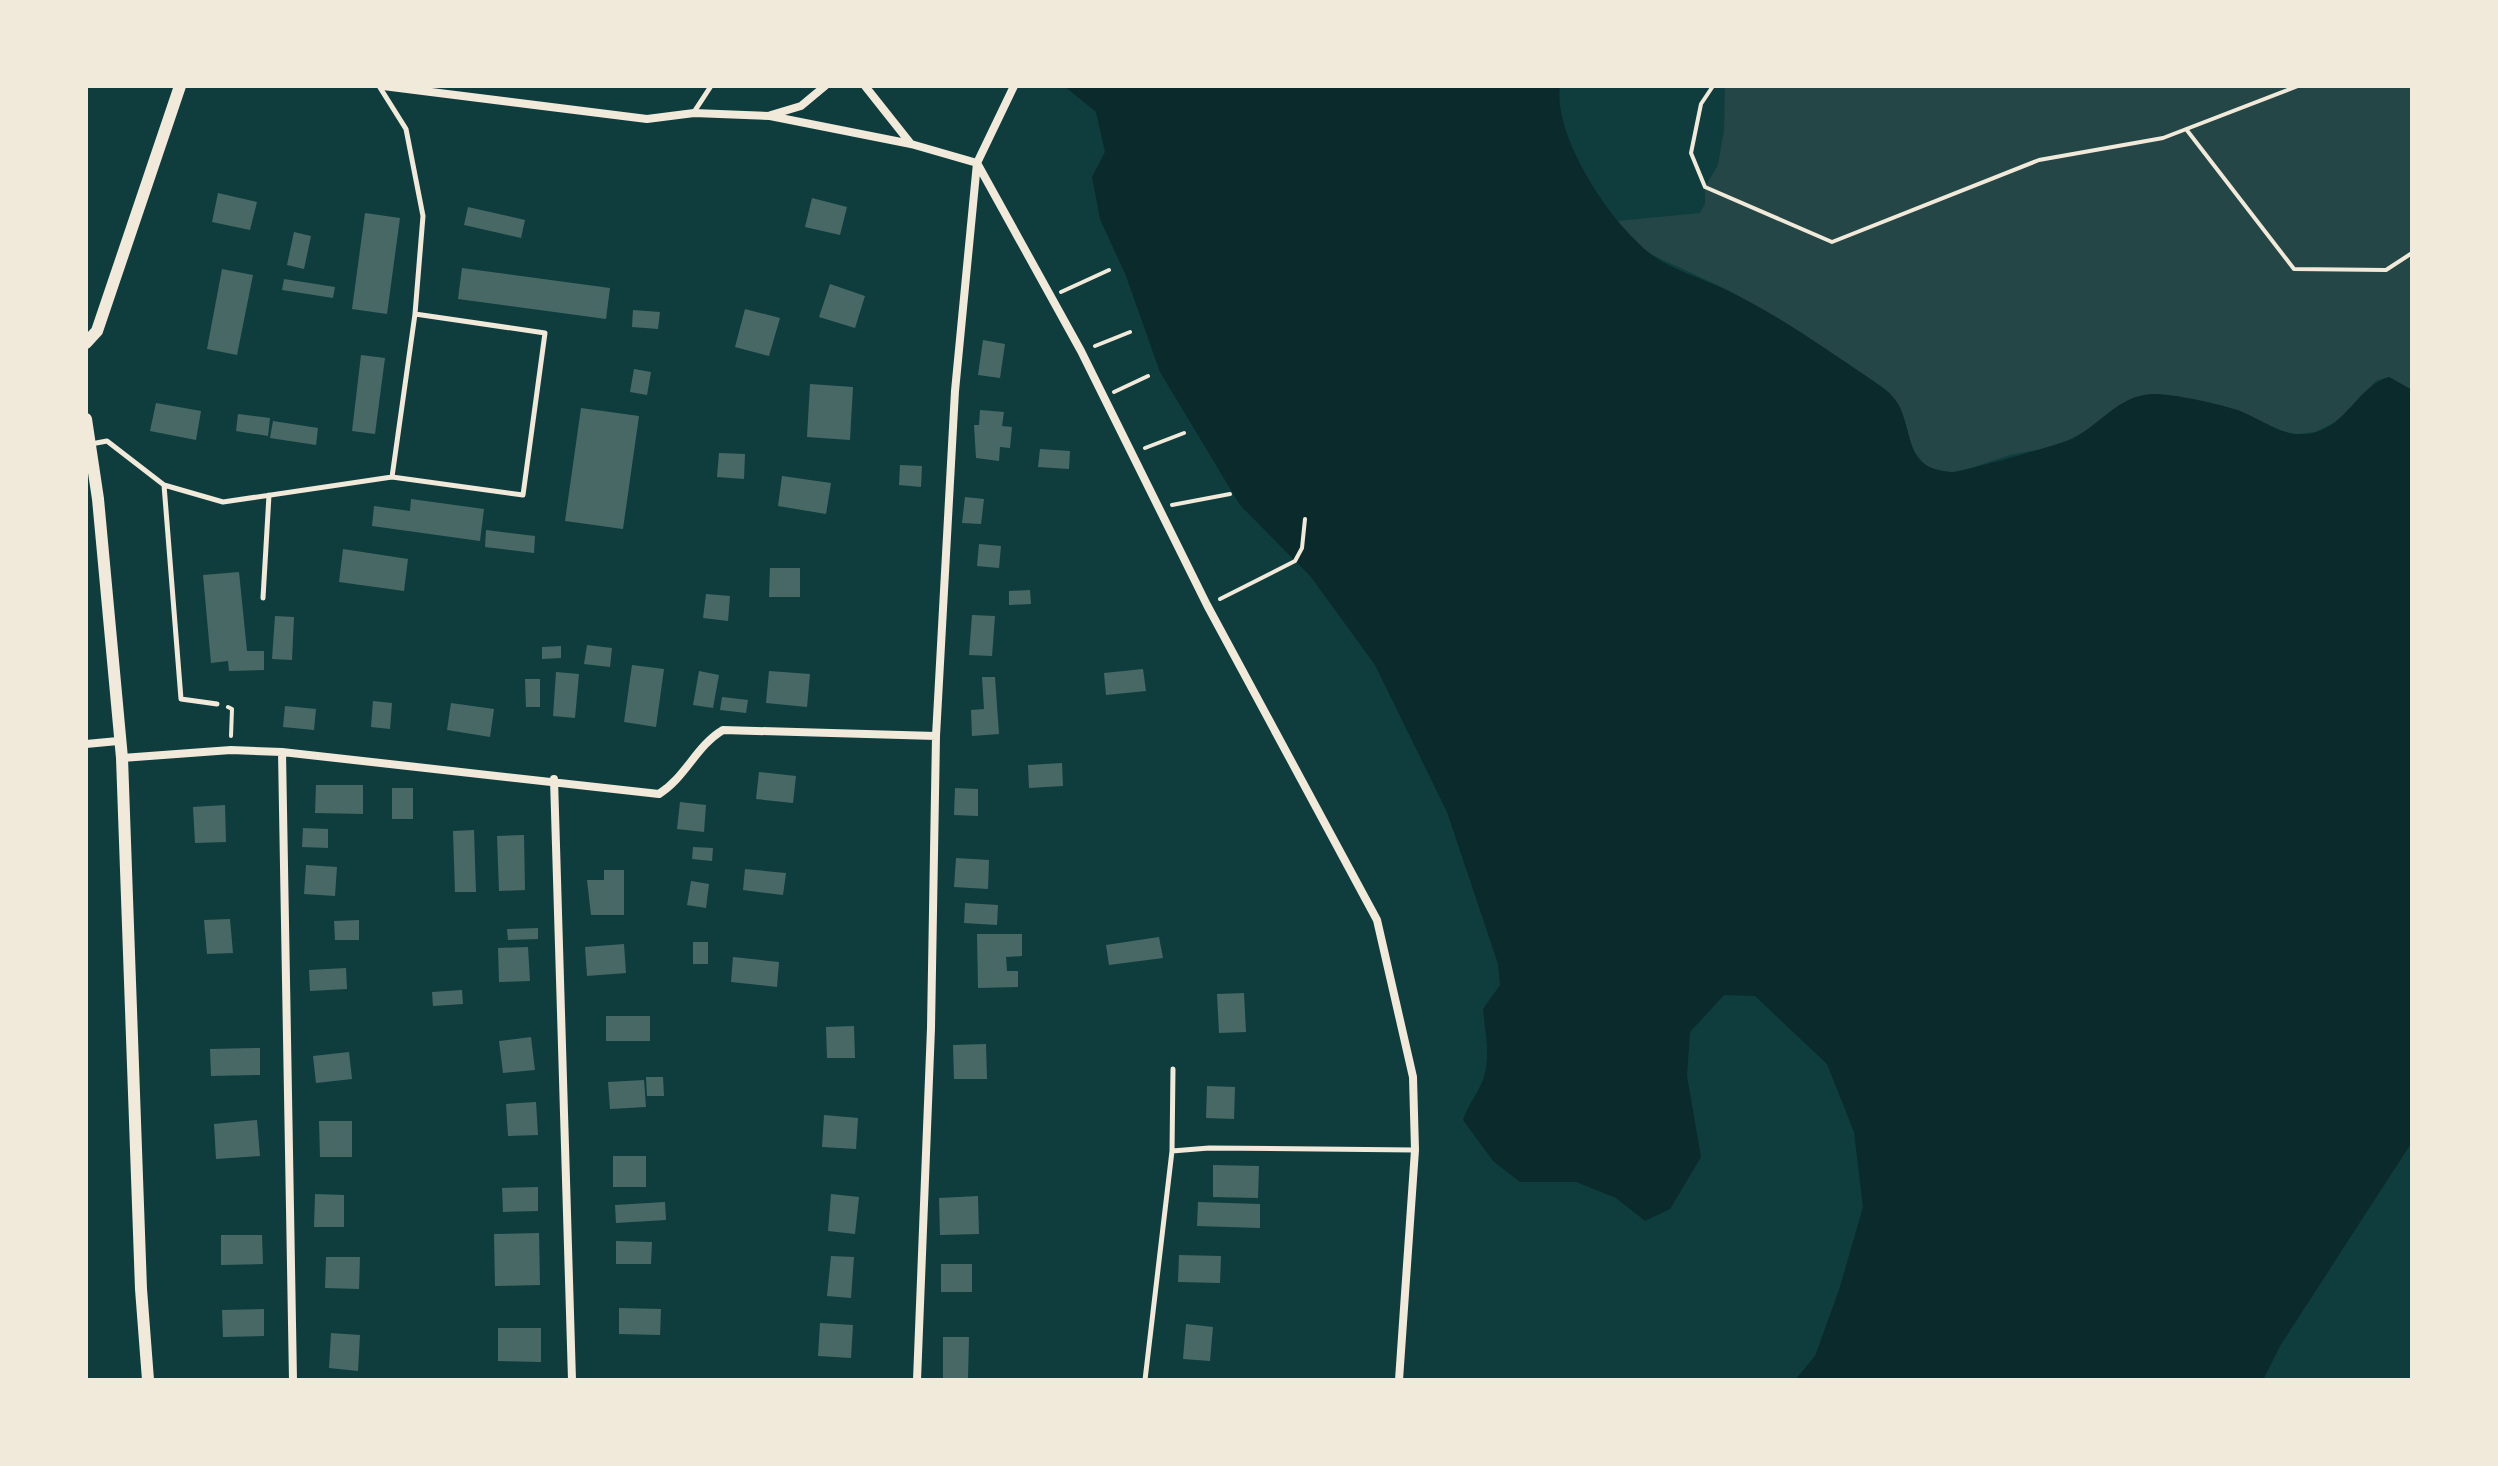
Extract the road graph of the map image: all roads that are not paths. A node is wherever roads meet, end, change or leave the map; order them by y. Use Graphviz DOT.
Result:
graph roads {
  1 [pos="180,86"];
  2 [pos="381,86"];
  3 [pos="711,86"];
  4 [pos="825,86"];
  5 [pos="865,86"];
  6 [pos="1014,86"];
  7 [pos="694,113"];
  8 [pos="770,116"];
  9 [pos="911,144"];
  10 [pos="977,163"];
  11 [pos="415,314"];
  12 [pos="86,343"];
  13 [pos="86,419"];
  14 [pos="91,444"];
  15 [pos="392,477"];
  16 [pos="164,485"];
  17 [pos="269,495"];
  18 [pos="263,598"];
  19 [pos="217,704"];
  20 [pos="936,736"];
  21 [pos="118,741"];
  22 [pos="86,744"];
  23 [pos="282,752"];
  24 [pos="122,758"];
  25 [pos="554,779"];
  26 [pos="1173,1069"];
  27 [pos="1415,1150"];
  28 [pos="1172,1151"];
  29 [pos="148,1380"];
  30 [pos="293,1380"];
  31 [pos="572,1380"];
  32 [pos="917,1380"];
  33 [pos="1145,1380"];
  34 [pos="1399,1380"];
  1 -- 12 [label="street"];
  2 -- 7 [label="street"];
  2 -- 11 [label="lane"];
  3 -- 7 [label="lane"];
  4 -- 8 [label="street"];
  5 -- 9 [label="street"];
  6 -- 10 [label="street"];
  7 -- 8 [label="street"];
  8 -- 9 [label="street"];
  9 -- 10 [label="street"];
  10 -- 20 [label="street"];
  10 -- 27 [label="street"];
  11 -- 15 [label="lane"];
  11 -- 15 [label="lane"];
  13 -- 14 [label="street"];
  14 -- 16 [label="lane"];
  14 -- 21 [label="street"];
  15 -- 17 [label="lane"];
  16 -- 17 [label="lane"];
  16 -- 19 [label="lane"];
  17 -- 18 [label="lane"];
  20 -- 25 [label="street"];
  20 -- 32 [label="street"];
  21 -- 22 [label="street"];
  21 -- 24 [label="street"];
  23 -- 24 [label="street"];
  23 -- 25 [label="street"];
  23 -- 30 [label="street"];
  24 -- 29 [label="street"];
  25 -- 31 [label="street"];
  26 -- 28 [label="lane"];
  27 -- 28 [label="lane"];
  27 -- 34 [label="street"];
  28 -- 33 [label="lane"];
}
